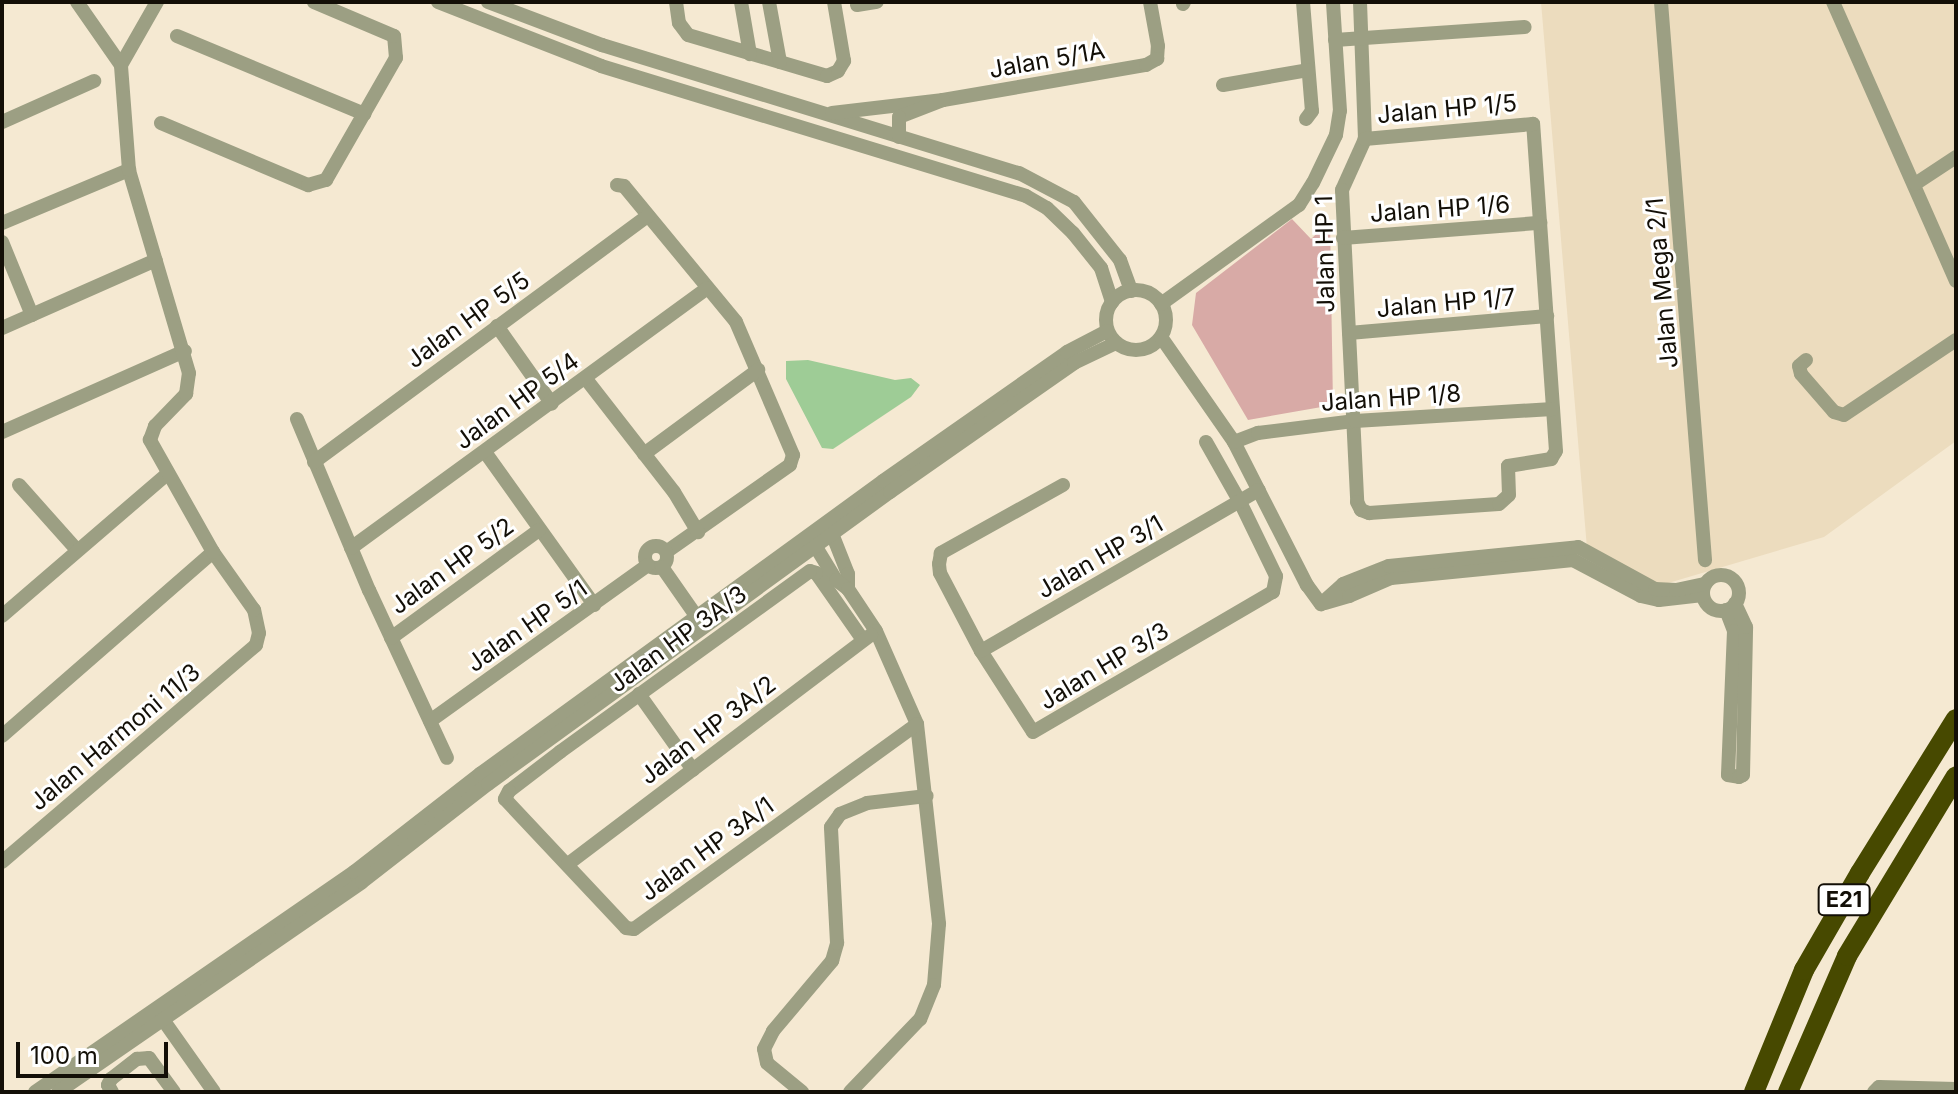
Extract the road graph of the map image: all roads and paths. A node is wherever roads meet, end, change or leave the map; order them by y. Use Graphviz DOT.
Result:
graph roads {
  1 [pos="77,2"];
  2 [pos="157,2"];
  3 [pos="314,2"];
  4 [pos="438,2"];
  5 [pos="488,2"];
  6 [pos="676,2"];
  7 [pos="741,2"];
  8 [pos="769,2"];
  9 [pos="834,2"];
  10 [pos="877,2"];
  11 [pos="1150,2"];
  12 [pos="1303,2"];
  13 [pos="1333,2"];
  14 [pos="1360,2"];
  15 [pos="1661,2"];
  16 [pos="1833,2"];
  17 [pos="857,5"];
  18 [pos="1525,27"];
  19 [pos="177,36"];
  20 [pos="1362,37"];
  21 [pos="1335,40"];
  22 [pos="602,45"];
  23 [pos="750,54"];
  24 [pos="780,62"];
  25 [pos="121,65"];
  26 [pos="601,66"];
  27 [pos="1308,70"];
  28 [pos="94,81"];
  29 [pos="1223,85"];
  30 [pos="943,100"];
  31 [pos="796,106"];
  32 [pos="820,113"];
  33 [pos="364,114"];
  34 [pos="1306,119"];
  35 [pos="2,122"];
  36 [pos="161,123"];
  37 [pos="813,130"];
  38 [pos="879,131"];
  39 [pos="899,137"];
  40 [pos="1365,139"];
  41 [pos="1956,157"];
  42 [pos="129,170"];
  43 [pos="1915,184"];
  44 [pos="617,185"];
  45 [pos="648,216"];
  46 [pos="2,223"];
  47 [pos="1540,223"];
  48 [pos="1343,238"];
  49 [pos="2,242"];
  50 [pos="156,260"];
  51 [pos="1956,281"];
  52 [pos="707,288"];
  53 [pos="1131,291"];
  54 [pos="1159,301"];
  55 [pos="1112,302"];
  56 [pos="32,315"];
  57 [pos="1547,316"];
  58 [pos="497,326"];
  59 [pos="2,328"];
  60 [pos="1349,333"];
  61 [pos="1111,337"];
  62 [pos="1161,337"];
  63 [pos="1956,340"];
  64 [pos="185,351"];
  65 [pos="1806,360"];
  66 [pos="758,370"];
  67 [pos="586,379"];
  68 [pos="552,404"];
  69 [pos="1553,409"];
  70 [pos="297,419"];
  71 [pos="1355,421"];
  72 [pos="2,432"];
  73 [pos="1206,442"];
  74 [pos="1234,442"];
  75 [pos="485,452"];
  76 [pos="644,454"];
  77 [pos="314,462"];
  78 [pos="168,473"];
  79 [pos="19,485"];
  80 [pos="1063,485"];
  81 [pos="1259,490"];
  82 [pos="1240,502"];
  83 [pos="830,527"];
  84 [pos="539,530"];
  85 [pos="698,532"];
  86 [pos="811,541"];
  87 [pos="351,548"];
  88 [pos="77,550"];
  89 [pos="213,552"];
  90 [pos="1479,556"];
  91 [pos="1705,560"];
  92 [pos="659,561"];
  93 [pos="1491,567"];
  94 [pos="848,589"];
  95 [pos="1704,590"];
  96 [pos="1321,604"];
  97 [pos="594,605"];
  98 [pos="1730,607"];
  99 [pos="2,616"];
  100 [pos="700,621"];
  101 [pos="870,636"];
  102 [pos="391,638"];
  103 [pos="981,651"];
  104 [pos="639,694"];
  105 [pos="1956,719"];
  106 [pos="430,721"];
  107 [pos="917,724"];
  108 [pos="2,736"];
  109 [pos="447,758"];
  110 [pos="693,770"];
  111 [pos="1956,776"];
  112 [pos="927,796"];
  113 [pos="505,799"];
  114 [pos="2,862"];
  115 [pos="568,864"];
  116 [pos="158,1014"];
  117 [pos="1956,1089"];
  118 [pos="35,1092"];
  119 [pos="58,1092"];
  120 [pos="112,1092"];
  121 [pos="174,1092"];
  122 [pos="214,1092"];
  123 [pos="802,1092"];
  124 [pos="850,1092"];
  125 [pos="1754,1092"];
  126 [pos="1788,1092"];
  127 [pos="1874,1092"];
  1 -- 25 [label="street"];
  2 -- 25 [label="street"];
  3 -- 33 [label="street"];
  4 -- 26 [label="street"];
  5 -- 22 [label="street"];
  6 -- 23 [label="street"];
  7 -- 23 [label="street"];
  8 -- 24 [label="street"];
  9 -- 24 [label="street"];
  10 -- 17 [label="street"];
  11 -- 30 [label="street, Jalan 5/1A"];
  12 -- 27 [label="street"];
  13 -- 21 [label="street"];
  14 -- 20 [label="street, Jalan HP 1"];
  15 -- 91 [label="street, Jalan Mega 2/1"];
  16 -- 43 [label="street"];
  18 -- 20 [label="street"];
  19 -- 33 [label="street"];
  20 -- 21 [label="street"];
  20 -- 40 [label="street, Jalan HP 1"];
  21 -- 54 [label="street"];
  22 -- 26 [label="street"];
  22 -- 31 [label="street"];
  23 -- 24 [label="street"];
  25 -- 42 [label="street"];
  26 -- 37 [label="street"];
  27 -- 29 [label="street"];
  27 -- 34 [label="street"];
  28 -- 35 [label="street"];
  30 -- 32 [label="street"];
  30 -- 39 [label="street"];
  31 -- 32 [label="street"];
  31 -- 37 [label="street"];
  32 -- 38 [label="street"];
  33 -- 36 [label="street"];
  37 -- 38 [label="street"];
  37 -- 55 [label="street"];
  38 -- 39 [label="street"];
  39 -- 53 [label="street"];
  40 -- 47 [label="street, Jalan HP 1/5"];
  40 -- 48 [label="street, Jalan HP 1"];
  41 -- 43 [label="street"];
  42 -- 46 [label="street"];
  42 -- 50 [label="street"];
  43 -- 51 [label="street"];
  44 -- 45 [label="street"];
  45 -- 52 [label="street"];
  45 -- 58 [label="street, Jalan HP 5/5"];
  47 -- 48 [label="street, Jalan HP 1/6"];
  47 -- 57 [label="street"];
  48 -- 60 [label="street, Jalan HP 1"];
  49 -- 56 [label="street"];
  50 -- 56 [label="street"];
  50 -- 64 [label="street"];
  52 -- 66 [label="street"];
  52 -- 67 [label="street, Jalan HP 5/4"];
  53 -- 54 [label="street"];
  53 -- 55 [label="street"];
  54 -- 62 [label="street"];
  55 -- 61 [label="street"];
  56 -- 59 [label="street"];
  57 -- 60 [label="street, Jalan HP 1/7"];
  57 -- 69 [label="street"];
  58 -- 68 [label="street"];
  58 -- 77 [label="street, Jalan HP 5/5"];
  60 -- 71 [label="street, Jalan HP 1"];
  61 -- 62 [label="street"];
  61 -- 83 [label="street"];
  62 -- 74 [label="street"];
  63 -- 65 [label="street"];
  64 -- 72 [label="street"];
  64 -- 78 [label="street"];
  66 -- 76 [label="street"];
  66 -- 85 [label="street, Jalan HP 5/1"];
  67 -- 68 [label="street, Jalan HP 5/4"];
  67 -- 76 [label="street"];
  68 -- 75 [label="street, Jalan HP 5/4"];
  69 -- 71 [label="street, Jalan HP 1/8"];
  69 -- 71 [label="street, Jalan HP 1"];
  70 -- 77 [label="street"];
  71 -- 74 [label="street, Jalan HP 1/8"];
  73 -- 82 [label="street"];
  74 -- 81 [label="street"];
  75 -- 84 [label="street"];
  75 -- 87 [label="street, Jalan HP 5/4"];
  76 -- 85 [label="street"];
  77 -- 87 [label="street"];
  78 -- 88 [label="street"];
  78 -- 89 [label="street"];
  79 -- 88 [label="street"];
  80 -- 103 [label="street"];
  81 -- 82 [label="street, Jalan HP 3/1"];
  81 -- 96 [label="street"];
  82 -- 103 [label="street, Jalan HP 3/1"];
  82 -- 103 [label="street, Jalan HP 3/3"];
  83 -- 86 [label="street"];
  83 -- 94 [label="street"];
  84 -- 97 [label="street"];
  84 -- 102 [label="street, Jalan HP 5/2"];
  85 -- 92 [label="street, Jalan HP 5/1"];
  86 -- 94 [label="street"];
  86 -- 100 [label="street"];
  87 -- 102 [label="street"];
  88 -- 99 [label="street"];
  89 -- 108 [label="street"];
  89 -- 114 [label="street, Jalan Harmoni 11/3"];
  90 -- 93 [label="street"];
  90 -- 95 [label="street"];
  90 -- 96 [label="street"];
  92 -- 97 [label="street, Jalan HP 5/1"];
  92 -- 100 [label="street"];
  93 -- 95 [label="street"];
  93 -- 96 [label="street"];
  94 -- 101 [label="street"];
  95 -- 98 [label="street"];
  95 -- 98 [label="street"];
  97 -- 106 [label="street, Jalan HP 5/1"];
  98 -- 98 [label="street"];
  100 -- 116 [label="street"];
  101 -- 104 [label="street, Jalan HP 3A/3"];
  101 -- 107 [label="street"];
  101 -- 110 [label="street, Jalan HP 3A/2"];
  102 -- 106 [label="street"];
  104 -- 110 [label="street"];
  104 -- 113 [label="street, Jalan HP 3A/3"];
  105 -- 125 [label="highway, E21"];
  106 -- 109 [label="street"];
  107 -- 112 [label="street"];
  107 -- 115 [label="street, Jalan HP 3A/1"];
  110 -- 115 [label="street, Jalan HP 3A/2"];
  111 -- 126 [label="highway, E21"];
  112 -- 123 [label="street"];
  112 -- 124 [label="street"];
  113 -- 115 [label="street, Jalan HP 3A/1"];
  116 -- 118 [label="street"];
  116 -- 119 [label="street"];
  116 -- 122 [label="street"];
  117 -- 127 [label="street"];
  120 -- 121 [label="street"];
}
